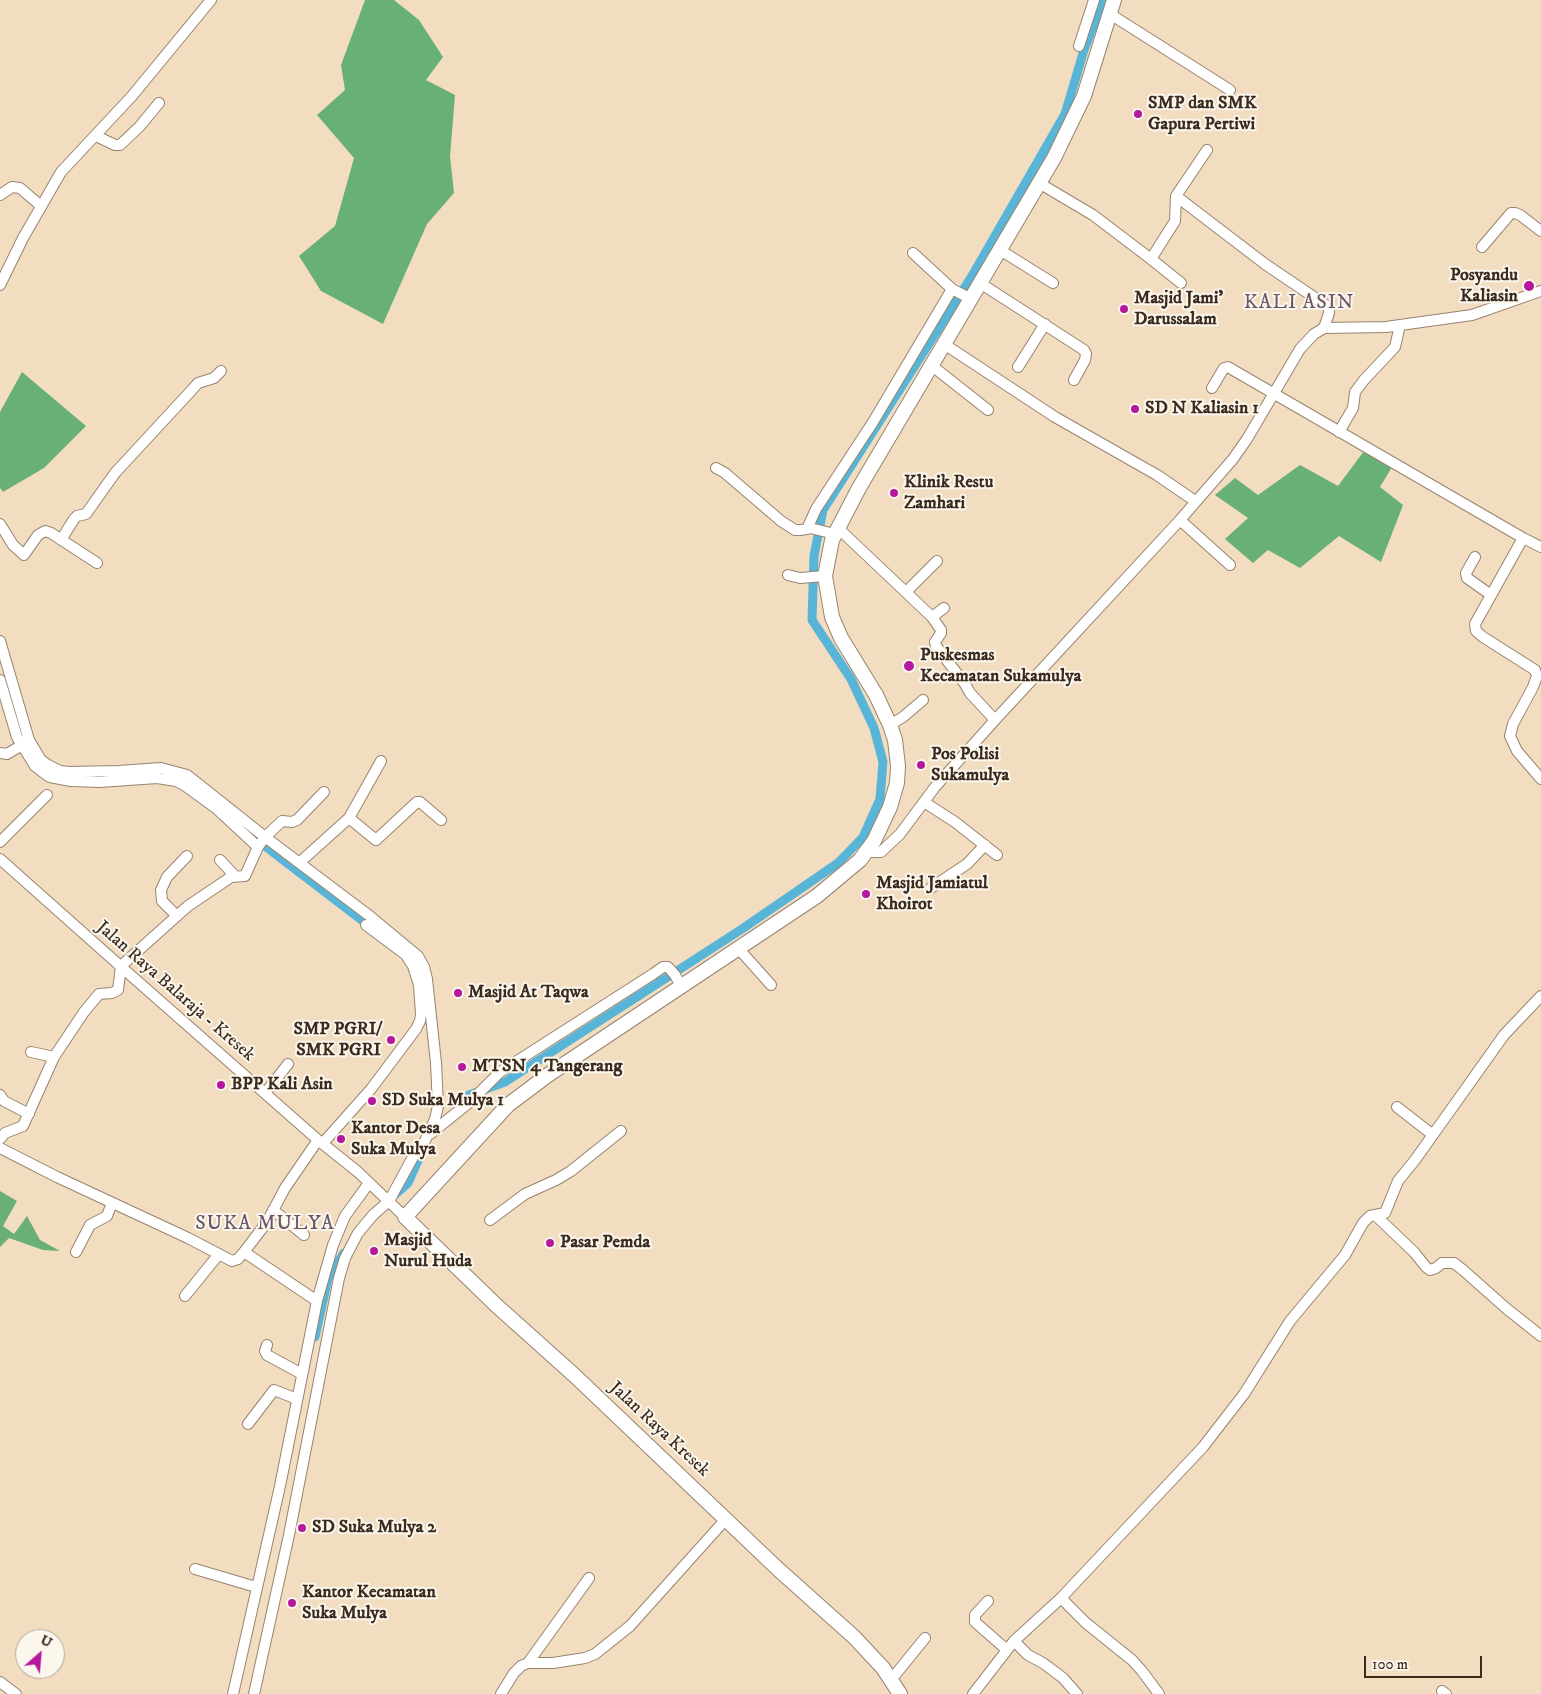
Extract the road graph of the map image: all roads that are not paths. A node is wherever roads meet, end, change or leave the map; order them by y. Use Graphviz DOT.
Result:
graph roads {
  1 [pos="211,0"];
  2 [pos="1094,0"];
  3 [pos="1109,4"];
  4 [pos="1092,39"];
  5 [pos="1079,46"];
  6 [pos="1230,90"];
  7 [pos="159,103"];
  8 [pos="96,136"];
  9 [pos="1208,150"];
  10 [pos="1040,183"];
  11 [pos="0,195"];
  12 [pos="1176,196"];
  13 [pos="42,206"];
  14 [pos="1541,232"];
  15 [pos="1482,247"];
  16 [pos="1000,250"];
  17 [pos="913,253"];
  18 [pos="1151,259"];
  19 [pos="980,283"];
  20 [pos="1053,283"];
  21 [pos="1181,283"];
  22 [pos="0,284"];
  23 [pos="954,290"];
  24 [pos="1541,291"];
  25 [pos="969,299"];
  26 [pos="1045,324"];
  27 [pos="1400,325"];
  28 [pos="1324,328"];
  29 [pos="944,344"];
  30 [pos="931,365"];
  31 [pos="1018,367"];
  32 [pos="221,371"];
  33 [pos="1074,380"];
  34 [pos="1212,388"];
  35 [pos="1274,394"];
  36 [pos="988,410"];
  37 [pos="1339,432"];
  38 [pos="716,468"];
  39 [pos="1195,501"];
  40 [pos="1180,520"];
  41 [pos="0,524"];
  42 [pos="809,528"];
  43 [pos="832,531"];
  44 [pos="1523,538"];
  45 [pos="62,540"];
  46 [pos="1541,547"];
  47 [pos="1475,557"];
  48 [pos="937,561"];
  49 [pos="97,563"];
  50 [pos="1230,564"];
  51 [pos="788,575"];
  52 [pos="821,577"];
  53 [pos="906,592"];
  54 [pos="1491,595"];
  55 [pos="944,608"];
  56 [pos="932,618"];
  57 [pos="0,640"];
  58 [pos="0,680"];
  59 [pos="923,700"];
  60 [pos="4,708"];
  61 [pos="994,720"];
  62 [pos="890,725"];
  63 [pos="22,745"];
  64 [pos="0,753"];
  65 [pos="381,761"];
  66 [pos="1541,779"];
  67 [pos="324,792"];
  68 [pos="47,795"];
  69 [pos="924,802"];
  70 [pos="349,818"];
  71 [pos="441,820"];
  72 [pos="0,842"];
  73 [pos="261,842"];
  74 [pos="985,845"];
  75 [pos="867,852"];
  76 [pos="997,855"];
  77 [pos="187,856"];
  78 [pos="0,859"];
  79 [pos="220,860"];
  80 [pos="299,863"];
  81 [pos="235,876"];
  82 [pos="931,888"];
  83 [pos="176,915"];
  84 [pos="366,925"];
  85 [pos="738,948"];
  86 [pos="121,966"];
  87 [pos="676,977"];
  88 [pos="771,985"];
  89 [pos="1541,996"];
  90 [pos="31,1052"];
  91 [pos="54,1057"];
  92 [pos="288,1064"];
  93 [pos="266,1092"];
  94 [pos="0,1095"];
  95 [pos="1397,1107"];
  96 [pos="29,1114"];
  97 [pos="620,1131"];
  98 [pos="428,1135"];
  99 [pos="1433,1135"];
  100 [pos="0,1139"];
  101 [pos="321,1141"];
  102 [pos="0,1148"];
  103 [pos="372,1186"];
  104 [pos="388,1200"];
  105 [pos="112,1203"];
  106 [pos="273,1210"];
  107 [pos="1375,1215"];
  108 [pos="405,1216"];
  109 [pos="490,1220"];
  110 [pos="304,1235"];
  111 [pos="76,1252"];
  112 [pos="244,1252"];
  113 [pos="219,1254"];
  114 [pos="186,1296"];
  115 [pos="323,1304"];
  116 [pos="1541,1336"];
  117 [pos="267,1345"];
  118 [pos="302,1374"];
  119 [pos="297,1399"];
  120 [pos="248,1424"];
  121 [pos="726,1520"];
  122 [pos="195,1568"];
  123 [pos="590,1578"];
  124 [pos="256,1587"];
  125 [pos="1060,1598"];
  126 [pos="988,1601"];
  127 [pos="925,1638"];
  128 [pos="1014,1642"];
  129 [pos="1007,1650"];
  130 [pos="528,1663"];
  131 [pos="891,1680"];
  132 [pos="0,1682"];
  133 [pos="16,1694"];
  134 [pos="233,1694"];
  135 [pos="255,1694"];
  136 [pos="501,1694"];
  137 [pos="900,1694"];
  138 [pos="973,1694"];
  139 [pos="1077,1694"];
  140 [pos="1159,1694"];
  1 -- 8 [label="street"];
  2 -- 4 [label="street"];
  3 -- 4 [label="main road"];
  3 -- 6 [label="street"];
  4 -- 5 [label="street"];
  4 -- 10 [label="main road"];
  7 -- 8 [label="street"];
  8 -- 13 [label="street"];
  9 -- 12 [label="street"];
  10 -- 16 [label="main road"];
  10 -- 18 [label="street"];
  11 -- 13 [label="street"];
  12 -- 18 [label="street"];
  12 -- 28 [label="street"];
  13 -- 22 [label="street"];
  14 -- 15 [label="street"];
  16 -- 19 [label="main road"];
  16 -- 20 [label="street"];
  17 -- 23 [label="street"];
  18 -- 21 [label="street"];
  19 -- 25 [label="main road"];
  19 -- 26 [label="street"];
  23 -- 25 [label="street"];
  23 -- 42 [label="street"];
  24 -- 27 [label="street"];
  25 -- 29 [label="main road"];
  26 -- 31 [label="street"];
  26 -- 33 [label="street"];
  27 -- 28 [label="street"];
  27 -- 37 [label="street"];
  28 -- 35 [label="street"];
  29 -- 30 [label="main road"];
  29 -- 39 [label="street"];
  30 -- 36 [label="street"];
  30 -- 43 [label="main road"];
  32 -- 45 [label="street"];
  34 -- 35 [label="street"];
  35 -- 37 [label="street"];
  35 -- 39 [label="street"];
  37 -- 44 [label="street"];
  38 -- 42 [label="street"];
  39 -- 40 [label="street"];
  40 -- 50 [label="street"];
  40 -- 61 [label="street"];
  41 -- 45 [label="street"];
  42 -- 43 [label="street"];
  43 -- 52 [label="main road"];
  43 -- 53 [label="street"];
  44 -- 46 [label="street"];
  44 -- 54 [label="street"];
  45 -- 49 [label="street"];
  47 -- 54 [label="street"];
  48 -- 53 [label="street"];
  51 -- 52 [label="street"];
  52 -- 62 [label="main road"];
  53 -- 56 [label="street"];
  54 -- 66 [label="street"];
  55 -- 56 [label="street"];
  56 -- 61 [label="street"];
  57 -- 73 [label="street"];
  58 -- 60 [label="street"];
  59 -- 62 [label="street"];
  60 -- 63 [label="street"];
  61 -- 69 [label="street"];
  62 -- 75 [label="main road"];
  63 -- 64 [label="street"];
  63 -- 73 [label="street"];
  65 -- 70 [label="street"];
  67 -- 73 [label="street"];
  68 -- 72 [label="street"];
  69 -- 74 [label="street"];
  69 -- 75 [label="street"];
  70 -- 71 [label="street"];
  70 -- 80 [label="street"];
  73 -- 80 [label="street"];
  73 -- 81 [label="street"];
  74 -- 76 [label="street"];
  74 -- 82 [label="street"];
  75 -- 85 [label="main road"];
  77 -- 83 [label="street"];
  78 -- 86 [label="street, Jalan Raya Balaraja - Kresek"];
  79 -- 81 [label="street"];
  80 -- 98 [label="street"];
  81 -- 83 [label="street"];
  83 -- 86 [label="street"];
  84 -- 101 [label="street"];
  85 -- 87 [label="main road"];
  85 -- 88 [label="street"];
  86 -- 91 [label="street"];
  86 -- 93 [label="street, Jalan Raya Balaraja - Kresek"];
  87 -- 98 [label="street"];
  87 -- 108 [label="main road"];
  89 -- 99 [label="street"];
  90 -- 91 [label="street"];
  91 -- 96 [label="street"];
  92 -- 93 [label="street"];
  93 -- 101 [label="street, Jalan Raya Balaraja - Kresek"];
  94 -- 96 [label="street"];
  95 -- 99 [label="street"];
  96 -- 100 [label="street"];
  97 -- 109 [label="street"];
  98 -- 104 [label="street"];
  99 -- 107 [label="street"];
  101 -- 103 [label="street, Jalan Raya Balaraja - Kresek"];
  101 -- 106 [label="street"];
  102 -- 105 [label="street"];
  103 -- 104 [label="street, Jalan Raya Balaraja - Kresek"];
  103 -- 115 [label="street"];
  104 -- 108 [label="street, Jalan Raya Kresek"];
  104 -- 115 [label="street"];
  105 -- 111 [label="street"];
  105 -- 113 [label="street"];
  106 -- 110 [label="street"];
  106 -- 112 [label="street"];
  107 -- 116 [label="street"];
  107 -- 125 [label="street"];
  108 -- 121 [label="main road, Jalan Raya Kresek"];
  112 -- 113 [label="street"];
  112 -- 115 [label="street"];
  113 -- 114 [label="street"];
  115 -- 118 [label="street"];
  115 -- 135 [label="street"];
  117 -- 118 [label="street"];
  118 -- 119 [label="street"];
  119 -- 120 [label="street"];
  119 -- 124 [label="street"];
  121 -- 130 [label="street"];
  121 -- 131 [label="main road, Jalan Raya Kresek"];
  122 -- 124 [label="street"];
  123 -- 130 [label="street"];
  124 -- 134 [label="street"];
  125 -- 128 [label="street"];
  125 -- 140 [label="street"];
  126 -- 129 [label="street"];
  127 -- 131 [label="street"];
  128 -- 129 [label="street"];
  128 -- 139 [label="street"];
  129 -- 138 [label="street"];
  130 -- 136 [label="street"];
  131 -- 137 [label="main road, Jalan Raya Kresek"];
  132 -- 133 [label="street"];
}
